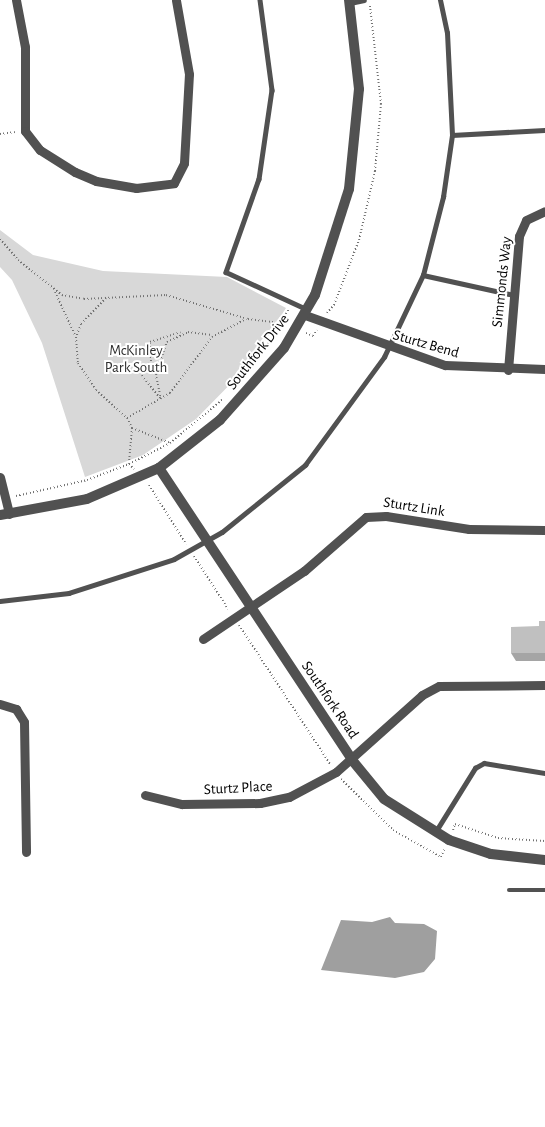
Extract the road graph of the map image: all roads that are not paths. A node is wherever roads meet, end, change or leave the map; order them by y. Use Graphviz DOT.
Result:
graph roads {
  1 [pos="16,0"];
  2 [pos="176,0"];
  3 [pos="260,0"];
  4 [pos="364,0"];
  5 [pos="440,0"];
  6 [pos="350,1"];
  7 [pos="545,130"];
  8 [pos="452,135"];
  9 [pos="545,211"];
  10 [pos="423,275"];
  11 [pos="514,295"];
  12 [pos="306,312"];
  13 [pos="390,348"];
  14 [pos="545,369"];
  15 [pos="508,370"];
  16 [pos="159,468"];
  17 [pos="0,477"];
  18 [pos="4,515"];
  19 [pos="545,530"];
  20 [pos="207,542"];
  21 [pos="0,600"];
  22 [pos="251,608"];
  23 [pos="203,639"];
  24 [pos="545,685"];
  25 [pos="0,704"];
  26 [pos="352,760"];
  27 [pos="545,773"];
  28 [pos="144,795"];
  29 [pos="435,833"];
  30 [pos="26,852"];
  31 [pos="545,860"];
  32 [pos="509,890"];
  33 [pos="545,890"];
  1 -- 2 [label="street"];
  3 -- 12 [label="lane"];
  4 -- 6 [label="lane"];
  5 -- 8 [label="lane"];
  6 -- 12 [label="street, Southfork Drive"];
  7 -- 8 [label="lane"];
  8 -- 10 [label="lane"];
  9 -- 11 [label="street, Simmonds Way"];
  10 -- 11 [label="lane"];
  10 -- 13 [label="lane"];
  11 -- 15 [label="street, Simmonds Way"];
  12 -- 13 [label="street, Sturtz Bend"];
  12 -- 16 [label="street, Southfork Drive"];
  13 -- 15 [label="street, Sturtz Bend"];
  13 -- 20 [label="lane"];
  14 -- 15 [label="street, Sturtz Bend"];
  16 -- 18 [label="street, Southfork Drive"];
  16 -- 20 [label="street, Southfork Road"];
  17 -- 18 [label="street"];
  19 -- 22 [label="street, Sturtz Link"];
  20 -- 21 [label="lane"];
  20 -- 22 [label="street, Southfork Road"];
  22 -- 23 [label="street, Sturtz Link"];
  22 -- 26 [label="street, Southfork Road"];
  24 -- 26 [label="street"];
  25 -- 30 [label="street"];
  26 -- 28 [label="street, Sturtz Place"];
  26 -- 29 [label="street, Southfork Road"];
  27 -- 29 [label="lane"];
  29 -- 31 [label="street, Southfork Road"];
  32 -- 33 [label="lane"];
}
